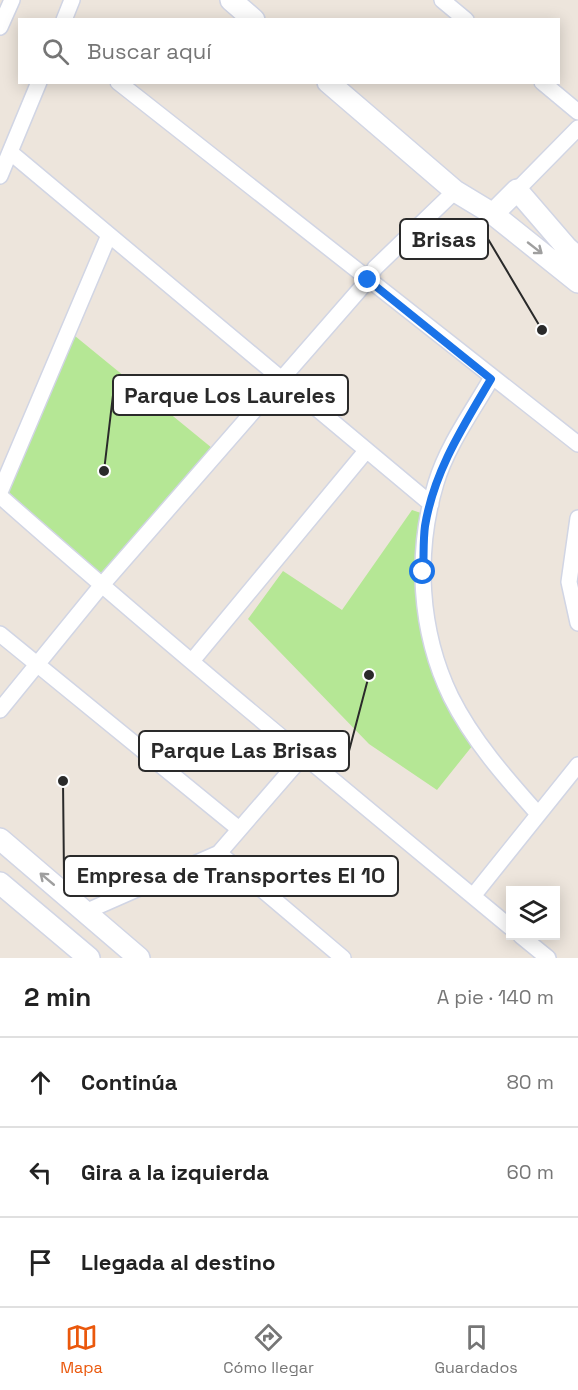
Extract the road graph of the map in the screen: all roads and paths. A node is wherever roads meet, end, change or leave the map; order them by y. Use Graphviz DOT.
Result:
graph roads {
  1 [pos="12,0"];
  2 [pos="72,0"];
  3 [pos="231,0"];
  4 [pos="442,0"];
  5 [pos="65,18"];
  6 [pos="252,18"];
  7 [pos="464,18"];
  8 [pos="0,27"];
  9 [pos="38,84"];
  10 [pos="121,84"];
  11 [pos="330,84"];
  12 [pos="544,84"];
  13 [pos="578,112"];
  14 [pos="578,128"];
  15 [pos="10,152"];
  16 [pos="0,176"];
  17 [pos="517,190"];
  18 [pos="455,191"];
  19 [pos="493,214"];
  20 [pos="110,235"];
  21 [pos="578,258"];
  22 [pos="368,280"];
  23 [pos="578,282"];
  24 [pos="281,379"];
  25 [pos="491,379"];
  26 [pos="578,444"];
  27 [pos="366,451"];
  28 [pos="0,494"];
  29 [pos="431,504"];
  30 [pos="578,518"];
  31 [pos="101,586"];
  32 [pos="578,623"];
  33 [pos="0,634"];
  34 [pos="192,661"];
  35 [pos="36,665"];
  36 [pos="0,710"];
  37 [pos="303,756"];
  38 [pos="578,765"];
  39 [pos="538,814"];
  40 [pos="239,830"];
  41 [pos="1,841"];
  42 [pos="219,853"];
  43 [pos="0,883"];
  44 [pos="473,896"];
  45 [pos="85,912"];
  46 [pos="506,924"];
  47 [pos="526,940"];
  48 [pos="89,958"];
  49 [pos="139,958"];
  50 [pos="343,958"];
  51 [pos="548,958"];
  1 -- 8 [label="street"];
  2 -- 5 [label="street"];
  3 -- 6 [label="street"];
  4 -- 7 [label="street"];
  9 -- 15 [label="street"];
  10 -- 22 [label="street"];
  11 -- 18 [label="street"];
  12 -- 13 [label="street"];
  14 -- 17 [label="street"];
  15 -- 16 [label="street"];
  15 -- 20 [label="street"];
  17 -- 19 [label="street"];
  17 -- 21 [label="street"];
  18 -- 19 [label="street"];
  18 -- 22 [label="street"];
  19 -- 23 [label="street, one-way"];
  20 -- 24 [label="street"];
  20 -- 28 [label="street"];
  22 -- 24 [label="street"];
  22 -- 25 [label="street"];
  24 -- 27 [label="street"];
  24 -- 31 [label="street"];
  25 -- 26 [label="street"];
  25 -- 29 [label="street"];
  27 -- 29 [label="street"];
  27 -- 34 [label="street"];
  28 -- 31 [label="street"];
  29 -- 39 [label="street"];
  30 -- 32 [label="street"];
  31 -- 34 [label="street"];
  31 -- 35 [label="street"];
  33 -- 35 [label="street"];
  34 -- 37 [label="street"];
  35 -- 36 [label="street"];
  35 -- 40 [label="street"];
  37 -- 40 [label="street"];
  37 -- 44 [label="street"];
  38 -- 39 [label="street"];
  39 -- 44 [label="street"];
  40 -- 42 [label="street"];
  45 -- 41 [label="street, one-way"];
  42 -- 45 [label="street"];
  42 -- 50 [label="street"];
  43 -- 48 [label="street"];
  44 -- 46 [label="street"];
  45 -- 49 [label="street"];
  47 -- 51 [label="street"];
}
